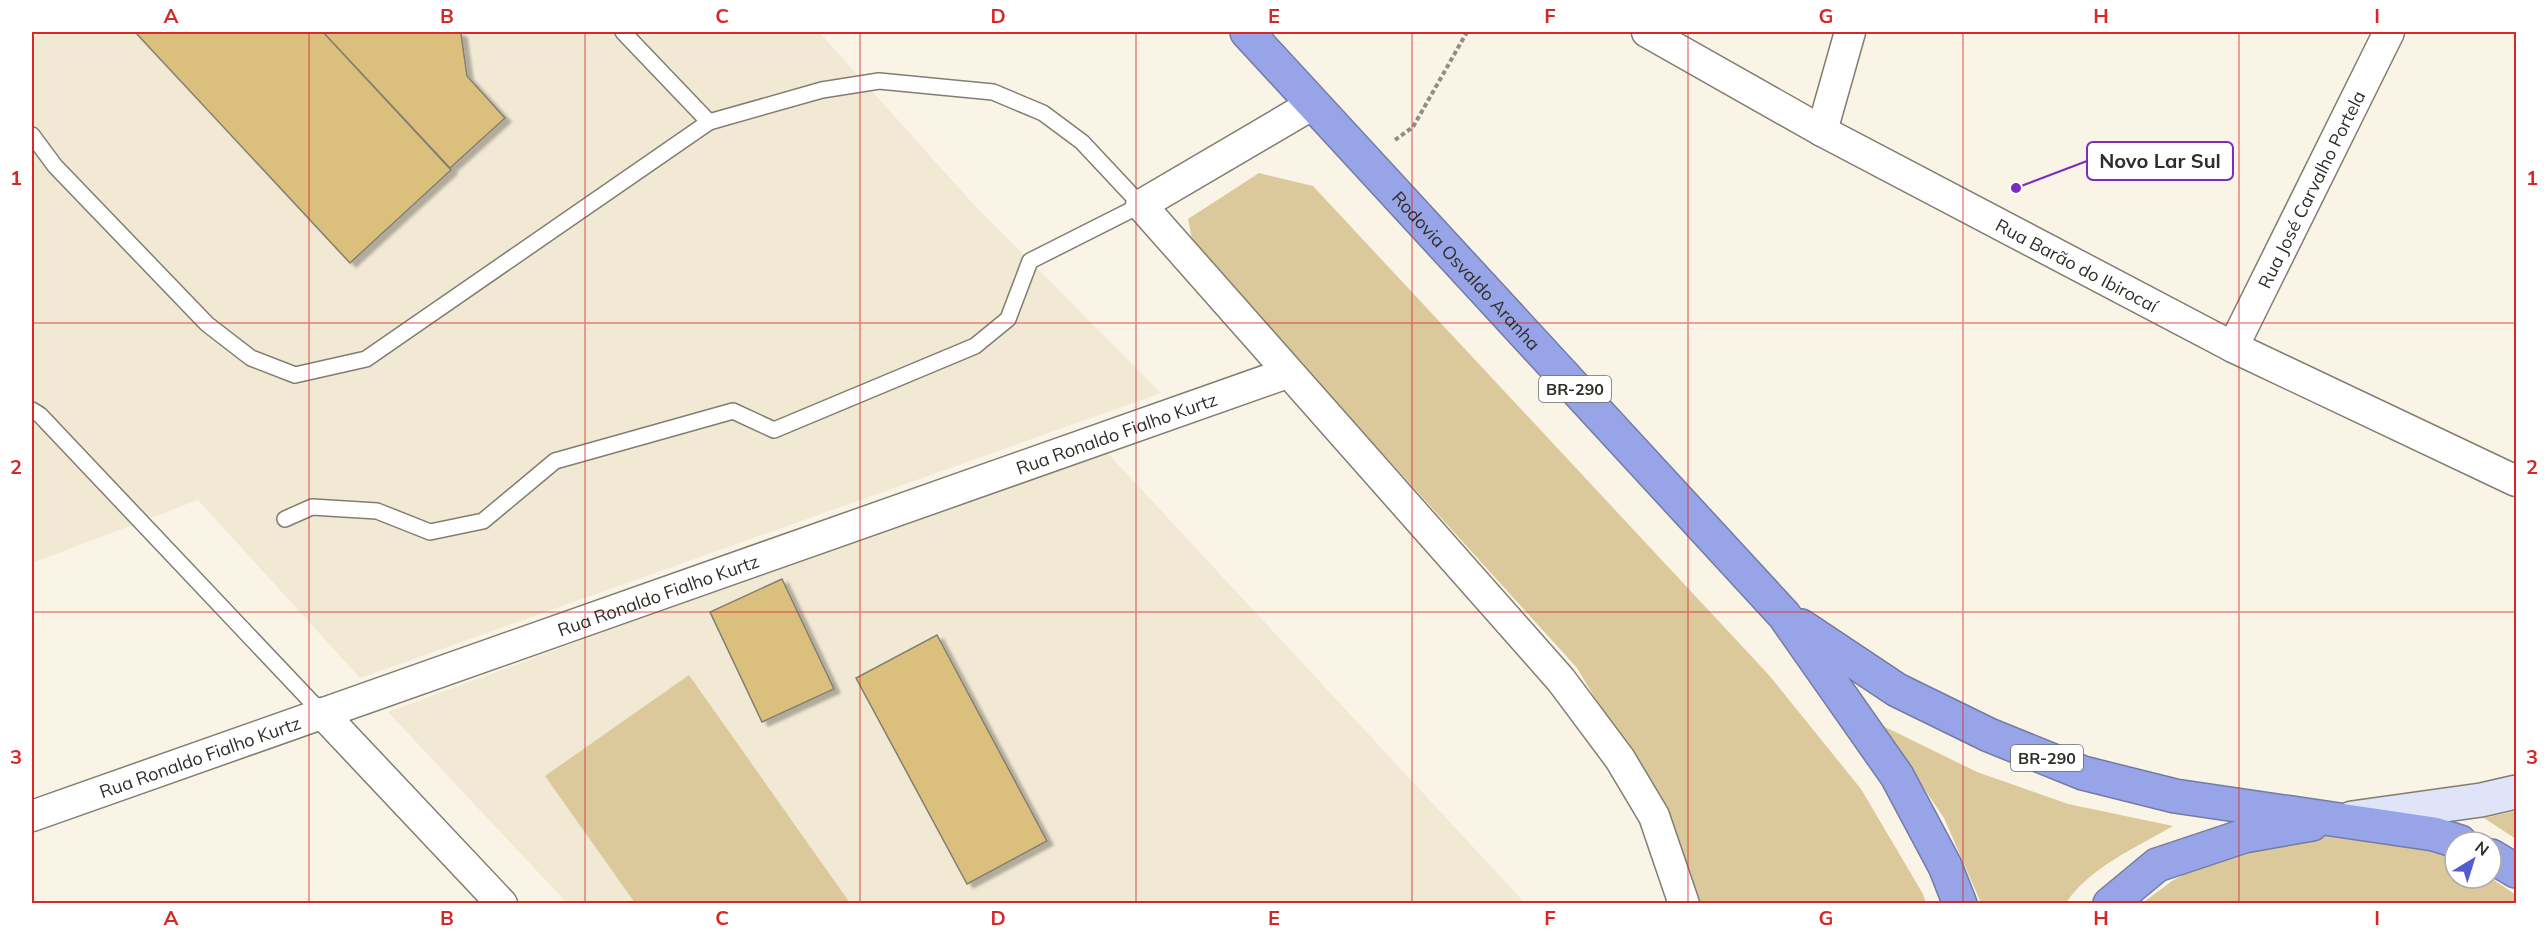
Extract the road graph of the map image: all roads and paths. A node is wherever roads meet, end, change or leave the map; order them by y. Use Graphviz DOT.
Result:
graph roads {
  1 [pos="623,32"];
  2 [pos="1247,32"];
  3 [pos="1467,32"];
  4 [pos="1647,32"];
  5 [pos="1850,32"];
  6 [pos="2389,32"];
  7 [pos="1313,104"];
  8 [pos="709,122"];
  9 [pos="1822,131"];
  10 [pos="32,135"];
  11 [pos="1366,162"];
  12 [pos="1140,205"];
  13 [pos="2233,347"];
  14 [pos="1287,373"];
  15 [pos="32,410"];
  16 [pos="2517,481"];
  17 [pos="285,519"];
  18 [pos="1784,615"];
  19 [pos="322,713"];
  20 [pos="2517,792"];
  21 [pos="32,816"];
  22 [pos="2340,819"];
  23 [pos="2443,837"];
  24 [pos="2503,863"];
  25 [pos="2517,871"];
  26 [pos="502,903"];
  27 [pos="1684,903"];
  28 [pos="1960,903"];
  29 [pos="2110,903"];
  1 -- 8 [label="lane"];
  2 -- 7 [label="highway, Rodovia Osvaldo Aranha / BR-290"];
  3 -- 11 [label="path"];
  4 -- 9 [label="street, Rua Barão do Ibirocaí"];
  5 -- 9 [label="street"];
  6 -- 13 [label="street, Rua José Carvalho Portela"];
  7 -- 11 [label="highway, Rodovia Osvaldo Aranha / BR-290"];
  7 -- 12 [label="street"];
  8 -- 10 [label="lane"];
  8 -- 12 [label="lane"];
  9 -- 13 [label="street, Rua Barão do Ibirocaí"];
  11 -- 18 [label="highway, Rodovia Osvaldo Aranha / BR-290"];
  12 -- 14 [label="street"];
  12 -- 17 [label="lane"];
  13 -- 16 [label="street, Rua Barão do Ibirocaí"];
  14 -- 19 [label="street, Rua Ronaldo Fialho Kurtz"];
  14 -- 27 [label="street"];
  15 -- 19 [label="lane"];
  18 -- 22 [label="highway, BR-290"];
  18 -- 28 [label="highway, BR-290"];
  19 -- 21 [label="street, Rua Ronaldo Fialho Kurtz"];
  19 -- 26 [label="street"];
  20 -- 22 [label="main road"];
  22 -- 23 [label="highway, BR-290"];
  22 -- 29 [label="highway"];
  24 -- 25 [label="highway"];
}
